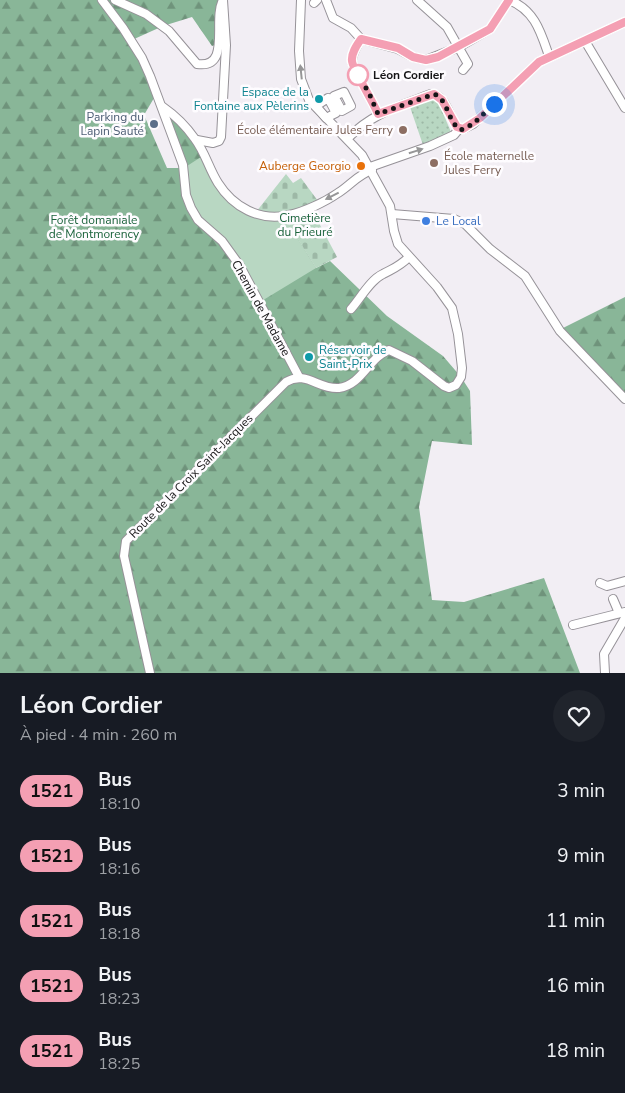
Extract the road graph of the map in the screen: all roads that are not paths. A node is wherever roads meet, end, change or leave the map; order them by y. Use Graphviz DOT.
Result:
graph roads {
  1 [pos="102,0"];
  2 [pos="115,0"];
  3 [pos="223,0"];
  4 [pos="301,0"];
  5 [pos="326,0"];
  6 [pos="417,0"];
  7 [pos="509,0"];
  8 [pos="625,22"];
  9 [pos="361,39"];
  10 [pos="585,41"];
  11 [pos="459,47"];
  12 [pos="549,56"];
  13 [pos="462,70"];
  14 [pos="163,107"];
  15 [pos="625,108"];
  16 [pos="378,114"];
  17 [pos="459,129"];
  18 [pos="348,138"];
  19 [pos="197,140"];
  20 [pos="371,169"];
  21 [pos="392,214"];
  22 [pos="409,257"];
  23 [pos="351,309"];
  24 [pos="298,377"];
  25 [pos="625,399"];
  26 [pos="625,581"];
  27 [pos="600,583"];
  28 [pos="613,599"];
  29 [pos="623,614"];
  30 [pos="573,625"];
  31 [pos="150,673"];
  32 [pos="605,673"];
  1 -- 14 [label="street, Chemin de Madame"];
  2 -- 3 [label="street"];
  3 -- 19 [label="street"];
  18 -- 4 [label="street, one-way"];
  5 -- 9 [label="street"];
  6 -- 11 [label="street"];
  7 -- 11 [label="street"];
  7 -- 12 [label="street"];
  8 -- 10 [label="street"];
  9 -- 11 [label="street"];
  9 -- 16 [label="street"];
  10 -- 12 [label="street"];
  10 -- 15 [label="street"];
  11 -- 13 [label="street"];
  12 -- 17 [label="street"];
  14 -- 19 [label="street"];
  14 -- 24 [label="street, Chemin de Madame"];
  16 -- 17 [label="street"];
  16 -- 18 [label="street"];
  20 -- 17 [label="street, one-way"];
  18 -- 20 [label="street"];
  20 -- 19 [label="street, one-way"];
  20 -- 21 [label="street"];
  21 -- 22 [label="street"];
  21 -- 25 [label="street"];
  22 -- 23 [label="street"];
  22 -- 24 [label="street"];
  24 -- 31 [label="street, Route de la Croix Saint-Jacques"];
  26 -- 27 [label="street"];
  28 -- 29 [label="street"];
  29 -- 30 [label="street"];
  29 -- 32 [label="street"];
}
